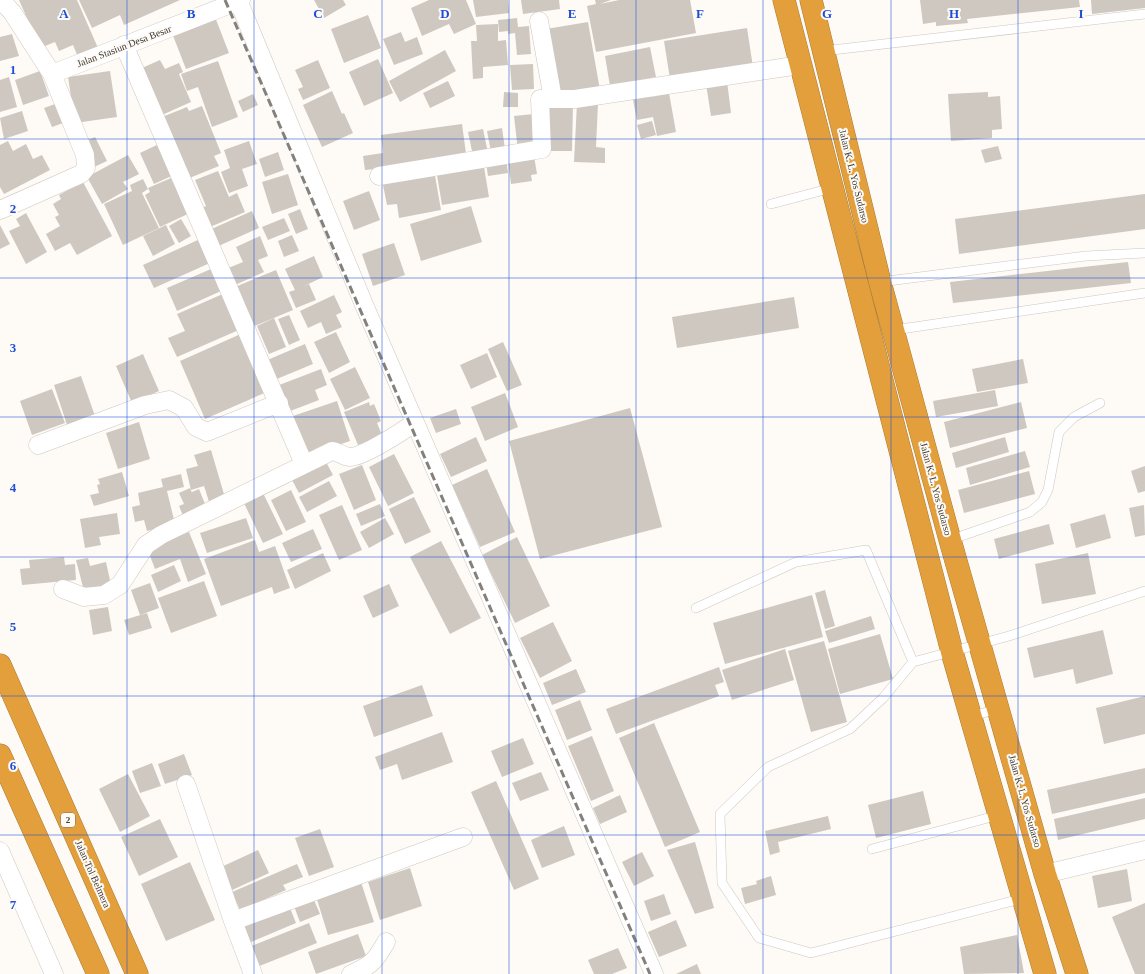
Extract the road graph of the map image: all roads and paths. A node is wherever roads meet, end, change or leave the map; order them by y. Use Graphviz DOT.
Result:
graph roads {
  1 [pos="0,0"];
  2 [pos="239,0"];
  3 [pos="784,0"];
  4 [pos="811,0"];
  5 [pos="1145,14"];
  6 [pos="539,21"];
  7 [pos="124,45"];
  8 [pos="822,51"];
  9 [pos="800,65"];
  10 [pos="52,74"];
  11 [pos="553,99"];
  12 [pos="379,176"];
  13 [pos="832,188"];
  14 [pos="771,204"];
  15 [pos="0,210"];
  16 [pos="1145,253"];
  17 [pos="880,282"];
  18 [pos="1145,293"];
  19 [pos="894,330"];
  20 [pos="1100,403"];
  21 [pos="279,404"];
  22 [pos="414,423"];
  23 [pos="38,445"];
  24 [pos="304,464"];
  25 [pos="950,540"];
  26 [pos="63,589"];
  27 [pos="1145,591"];
  28 [pos="696,608"];
  29 [pos="979,644"];
  30 [pos="952,652"];
  31 [pos="913,662"];
  32 [pos="0,665"];
  33 [pos="999,708"];
  34 [pos="972,716"];
  35 [pos="0,755"];
  36 [pos="186,784"];
  37 [pos="1001,815"];
  38 [pos="463,837"];
  39 [pos="872,849"];
  40 [pos="1145,850"];
  41 [pos="0,851"];
  42 [pos="1045,874"];
  43 [pos="1024,898"];
  44 [pos="233,921"];
  45 [pos="386,942"];
  46 [pos="54,974"];
  47 [pos="98,974"];
  48 [pos="137,974"];
  49 [pos="253,974"];
  50 [pos="351,974"];
  51 [pos="654,974"];
  52 [pos="1044,974"];
  53 [pos="1077,974"];
  1 -- 10 [label="street"];
  2 -- 7 [label="street, Jalan Stasiun Desa Besar"];
  2 -- 22 [label="street"];
  3 -- 9 [label="highway"];
  4 -- 8 [label="highway, Jalan K. L. Yos Sudarso"];
  5 -- 8 [label="lane"];
  6 -- 11 [label="street"];
  7 -- 10 [label="street, Jalan Stasiun Desa Besar"];
  7 -- 21 [label="street"];
  8 -- 17 [label="highway, Jalan K. L. Yos Sudarso"];
  9 -- 11 [label="street"];
  9 -- 13 [label="highway"];
  10 -- 15 [label="street"];
  11 -- 12 [label="street"];
  13 -- 14 [label="lane"];
  13 -- 30 [label="highway"];
  16 -- 17 [label="lane"];
  17 -- 19 [label="highway, Jalan K. L. Yos Sudarso"];
  18 -- 19 [label="lane"];
  19 -- 25 [label="highway, Jalan K. L. Yos Sudarso"];
  20 -- 25 [label="lane"];
  21 -- 23 [label="street"];
  21 -- 24 [label="street"];
  22 -- 24 [label="street"];
  22 -- 51 [label="street"];
  24 -- 26 [label="street"];
  25 -- 29 [label="highway, Jalan K. L. Yos Sudarso"];
  27 -- 29 [label="lane"];
  28 -- 31 [label="lane"];
  29 -- 30 [label="lane"];
  29 -- 33 [label="highway, Jalan K. L. Yos Sudarso"];
  30 -- 31 [label="lane"];
  30 -- 34 [label="highway"];
  31 -- 43 [label="lane"];
  32 -- 48 [label="highway, Jalan Tol Belmera / 2"];
  33 -- 34 [label="lane"];
  33 -- 42 [label="highway, Jalan K. L. Yos Sudarso"];
  34 -- 37 [label="highway"];
  35 -- 47 [label="highway"];
  36 -- 44 [label="street"];
  37 -- 39 [label="lane"];
  37 -- 43 [label="highway"];
  38 -- 44 [label="street"];
  40 -- 42 [label="street"];
  41 -- 46 [label="street"];
  42 -- 53 [label="highway, Jalan K. L. Yos Sudarso"];
  43 -- 52 [label="highway"];
  44 -- 49 [label="street"];
  45 -- 50 [label="street"];
}
